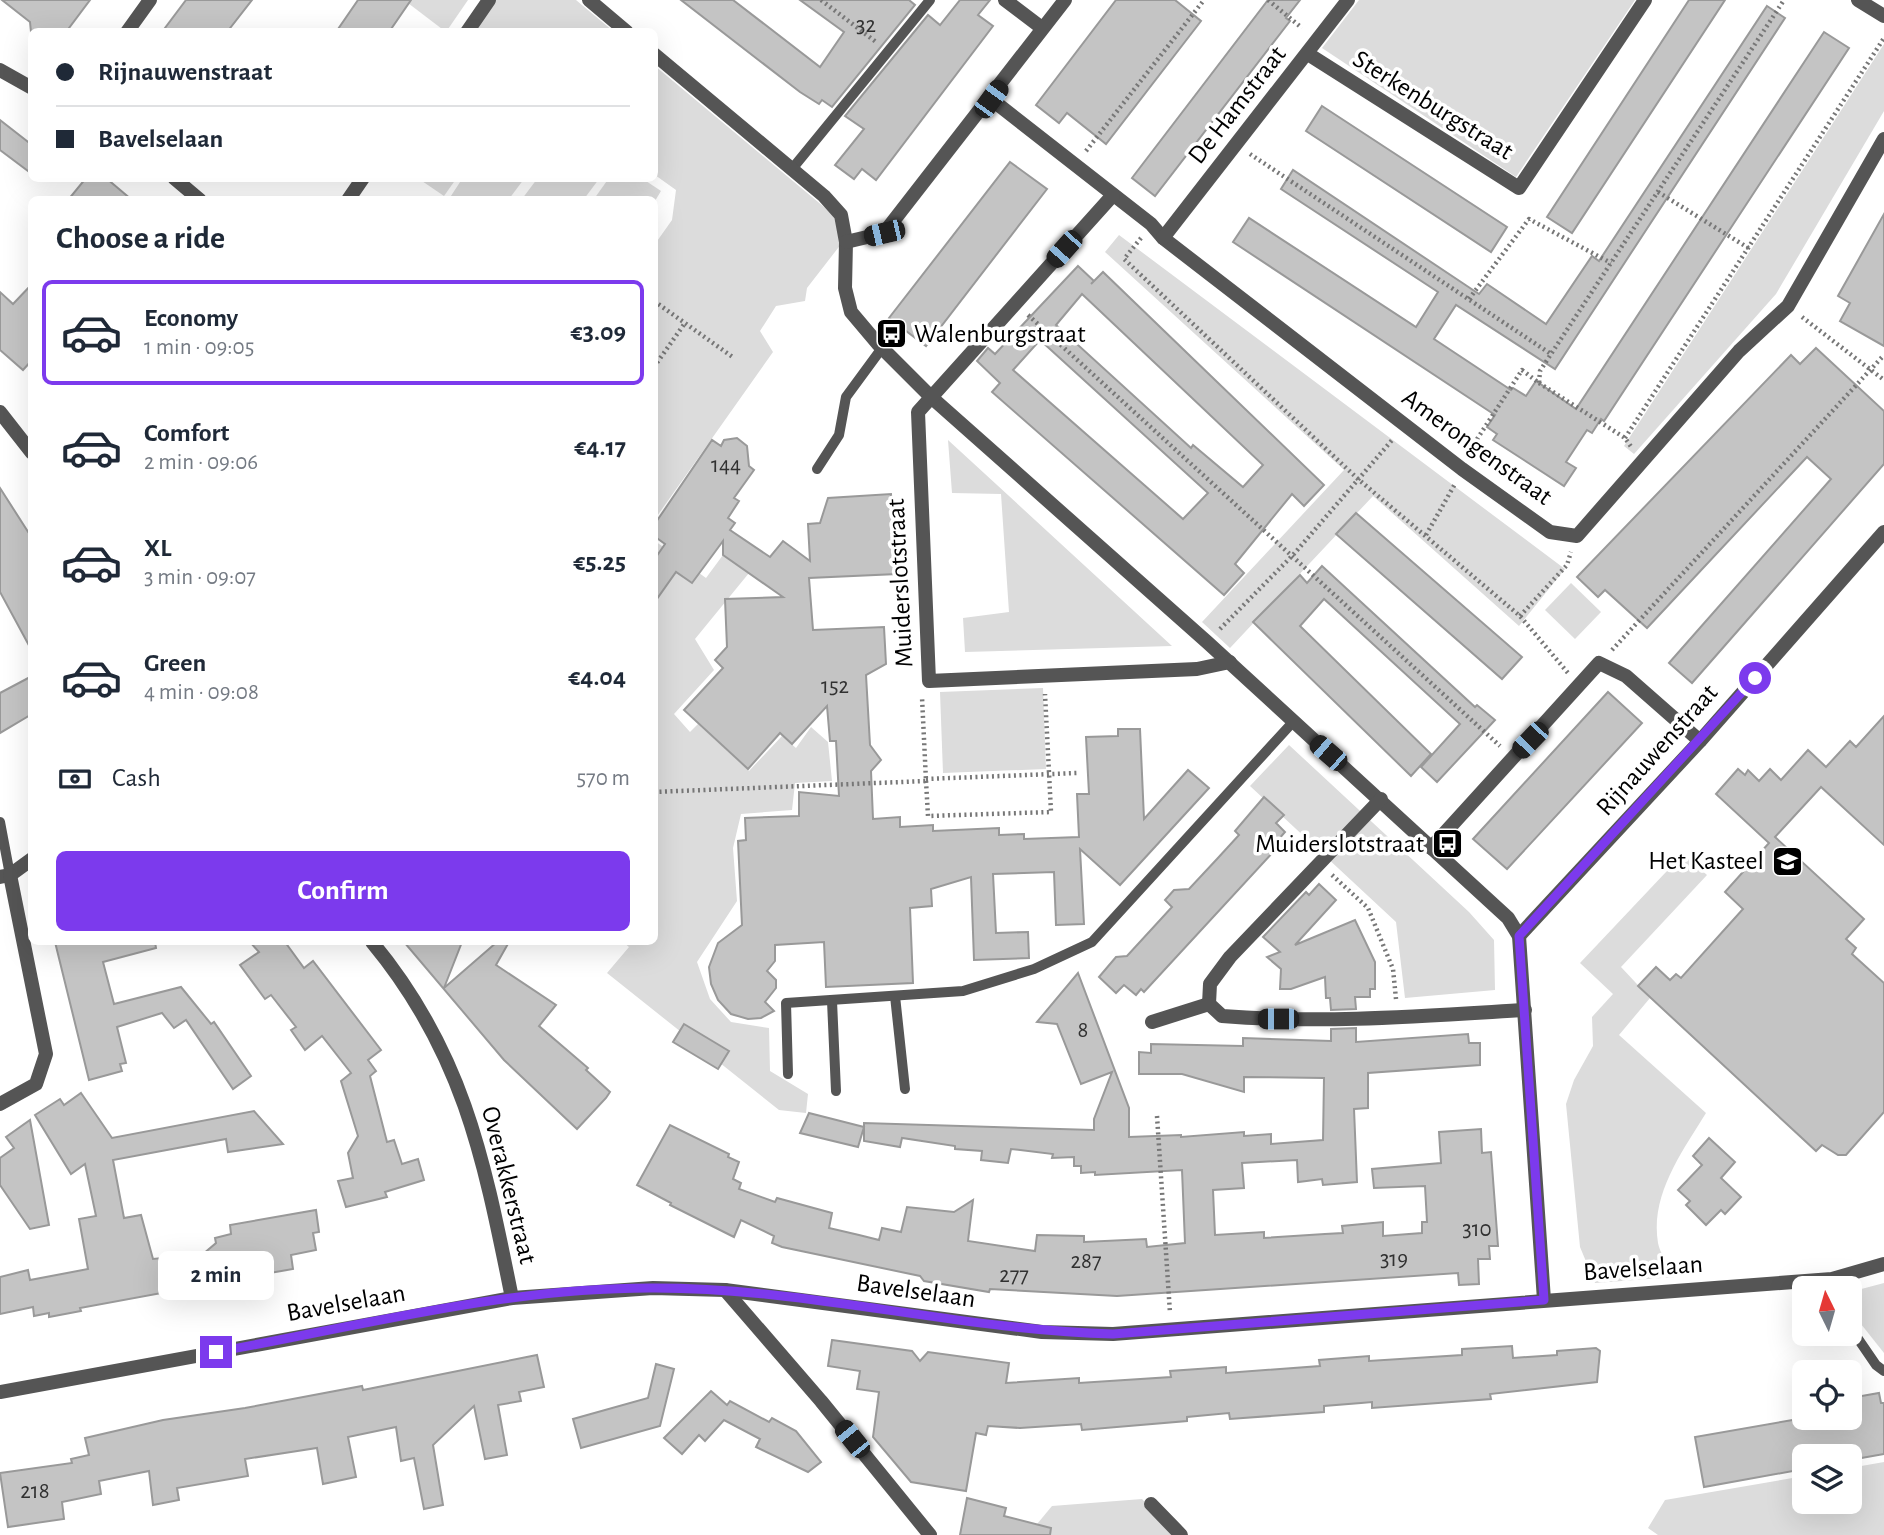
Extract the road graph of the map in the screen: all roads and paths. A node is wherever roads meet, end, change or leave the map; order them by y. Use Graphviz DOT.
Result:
graph roads {
  1 [pos="150,0"];
  2 [pos="489,0"];
  3 [pos="589,0"];
  4 [pos="821,0"];
  5 [pos="930,0"];
  6 [pos="1005,0"];
  7 [pos="1065,0"];
  8 [pos="1205,0"];
  9 [pos="1268,0"];
  10 [pos="1348,0"];
  11 [pos="1646,0"];
  12 [pos="1784,0"];
  13 [pos="1858,0"];
  14 [pos="1884,16"];
  15 [pos="130,28"];
  16 [pos="470,28"];
  17 [pos="622,28"];
  18 [pos="1042,28"];
  19 [pos="1884,38"];
  20 [pos="1318,40"];
  21 [pos="888,52"];
  22 [pos="1308,54"];
  23 [pos="658,57"];
  24 [pos="0,70"];
  25 [pos="28,86"];
  26 [pos="991,99"];
  27 [pos="1884,139"];
  28 [pos="1238,146"];
  29 [pos="1074,166"];
  30 [pos="792,169"];
  31 [pos="179,182"];
  32 [pos="1658,192"];
  33 [pos="1113,195"];
  34 [pos="195,196"];
  35 [pos="1151,225"];
  36 [pos="1163,238"];
  37 [pos="846,242"];
  38 [pos="1750,249"];
  39 [pos="1611,263"];
  40 [pos="1469,299"];
  41 [pos="1015,303"];
  42 [pos="658,304"];
  43 [pos="1788,306"];
  44 [pos="685,323"];
  45 [pos="882,348"];
  46 [pos="1552,354"];
  47 [pos="1884,355"];
  48 [pos="734,358"];
  49 [pos="658,361"];
  50 [pos="1873,370"];
  51 [pos="1884,380"];
  52 [pos="1539,383"];
  53 [pos="930,397"];
  54 [pos="0,412"];
  55 [pos="1405,426"];
  56 [pos="1625,438"];
  57 [pos="28,448"];
  58 [pos="1641,461"];
  59 [pos="817,468"];
  60 [pos="1462,468"];
  61 [pos="1358,479"];
  62 [pos="1884,533"];
  63 [pos="1426,535"];
  64 [pos="1577,536"];
  65 [pos="1293,555"];
  66 [pos="1520,616"];
  67 [pos="1207,642"];
  68 [pos="1230,662"];
  69 [pos="1599,663"];
  70 [pos="1045,676"];
  71 [pos="929,681"];
  72 [pos="1580,687"];
  73 [pos="1293,722"];
  74 [pos="1700,741"];
  75 [pos="1513,757"];
  76 [pos="1077,773"];
  77 [pos="1049,774"];
  78 [pos="926,780"];
  79 [pos="658,792"];
  80 [pos="1381,799"];
  81 [pos="0,822"];
  82 [pos="1431,848"];
  83 [pos="28,862"];
  84 [pos="1319,864"];
  85 [pos="5,876"];
  86 [pos="1519,936"];
  87 [pos="374,945"];
  88 [pos="895,996"];
  89 [pos="832,1000"];
  90 [pos="1209,1004"];
  91 [pos="1525,1010"];
  92 [pos="1397,1018"];
  93 [pos="1152,1023"];
  94 [pos="788,1074"];
  95 [pos="905,1089"];
  96 [pos="836,1091"];
  97 [pos="0,1104"];
  98 [pos="1157,1116"];
  99 [pos="1884,1264"];
  100 [pos="1853,1276"];
  101 [pos="1792,1286"];
  102 [pos="725,1290"];
  103 [pos="512,1298"];
  104 [pos="1544,1300"];
  105 [pos="1171,1331"];
  106 [pos="1862,1345"];
  107 [pos="1884,1371"];
  108 [pos="0,1392"];
  109 [pos="1151,1503"];
  110 [pos="930,1535"];
  111 [pos="1181,1535"];
  1 -- 15 [label="street"];
  2 -- 16 [label="street"];
  3 -- 17 [label="street"];
  4 -- 21 [label="path"];
  5 -- 21 [label="lane"];
  6 -- 18 [label="street"];
  7 -- 18 [label="street"];
  8 -- 29 [label="path"];
  9 -- 20 [label="path"];
  10 -- 20 [label="street, De Hamstraat"];
  11 -- 22 [label="street, Sterkenburgstraat"];
  12 -- 32 [label="path"];
  13 -- 14 [label="street"];
  18 -- 26 [label="street"];
  19 -- 38 [label="path"];
  20 -- 22 [label="street, De Hamstraat"];
  21 -- 30 [label="lane"];
  22 -- 28 [label="street, De Hamstraat"];
  23 -- 30 [label="street"];
  24 -- 25 [label="street"];
  26 -- 29 [label="street, Amerongenstraat"];
  26 -- 37 [label="street"];
  27 -- 43 [label="street"];
  28 -- 36 [label="street, De Hamstraat"];
  28 -- 40 [label="path"];
  29 -- 33 [label="street, Amerongenstraat"];
  30 -- 37 [label="street"];
  31 -- 34 [label="street"];
  32 -- 38 [label="path"];
  32 -- 39 [label="path"];
  33 -- 35 [label="street, Amerongenstraat"];
  33 -- 41 [label="street, Muiderslotstraat"];
  35 -- 36 [label="street, Amerongenstraat"];
  35 -- 61 [label="path"];
  36 -- 55 [label="street, Amerongenstraat"];
  37 -- 45 [label="street"];
  38 -- 56 [label="path"];
  39 -- 40 [label="path"];
  39 -- 46 [label="path"];
  40 -- 46 [label="path"];
  41 -- 53 [label="street, Muiderslotstraat"];
  41 -- 65 [label="path"];
  42 -- 44 [label="path"];
  43 -- 50 [label="path"];
  43 -- 58 [label="street"];
  44 -- 48 [label="path"];
  44 -- 49 [label="path"];
  45 -- 53 [label="street"];
  45 -- 59 [label="lane"];
  46 -- 52 [label="path"];
  47 -- 50 [label="path"];
  50 -- 51 [label="path"];
  50 -- 69 [label="path"];
  52 -- 56 [label="path"];
  52 -- 60 [label="path"];
  53 -- 67 [label="street"];
  53 -- 71 [label="street, Muiderslotstraat"];
  54 -- 57 [label="street"];
  55 -- 60 [label="street, Amerongenstraat"];
  55 -- 61 [label="path"];
  56 -- 58 [label="path"];
  58 -- 64 [label="street"];
  60 -- 63 [label="path"];
  60 -- 64 [label="street, Amerongenstraat"];
  61 -- 63 [label="path"];
  61 -- 65 [label="path"];
  62 -- 74 [label="street, Rijnauwenstraat"];
  63 -- 66 [label="path"];
  64 -- 66 [label="path"];
  65 -- 67 [label="path"];
  65 -- 75 [label="path"];
  66 -- 72 [label="path"];
  67 -- 68 [label="street"];
  68 -- 70 [label="street, Muiderslotstraat"];
  68 -- 73 [label="street"];
  69 -- 72 [label="street"];
  69 -- 74 [label="street"];
  70 -- 71 [label="street, Muiderslotstraat"];
  70 -- 77 [label="path"];
  71 -- 78 [label="path"];
  72 -- 75 [label="street"];
  73 -- 80 [label="street"];
  73 -- 88 [label="lane"];
  74 -- 86 [label="street, Rijnauwenstraat"];
  75 -- 82 [label="street"];
  76 -- 77 [label="path"];
  77 -- 78 [label="path"];
  77 -- 78 [label="path"];
  78 -- 79 [label="path"];
  80 -- 82 [label="street"];
  80 -- 84 [label="street"];
  81 -- 85 [label="lane"];
  82 -- 86 [label="street"];
  83 -- 85 [label="street"];
  84 -- 90 [label="street"];
  84 -- 92 [label="path"];
  85 -- 97 [label="street"];
  86 -- 91 [label="street"];
  87 -- 103 [label="street, Overakkerstraat"];
  88 -- 89 [label="lane"];
  88 -- 95 [label="lane"];
  89 -- 94 [label="lane"];
  89 -- 96 [label="lane"];
  90 -- 92 [label="street"];
  90 -- 93 [label="street"];
  91 -- 92 [label="street"];
  91 -- 104 [label="street"];
  98 -- 105 [label="path"];
  99 -- 100 [label="street, Bavelselaan"];
  101 -- 104 [label="street, Bavelselaan"];
  102 -- 103 [label="street, Bavelselaan"];
  102 -- 105 [label="street, Bavelselaan"];
  102 -- 110 [label="street"];
  103 -- 108 [label="street, Bavelselaan"];
  104 -- 105 [label="street, Bavelselaan"];
  106 -- 107 [label="lane"];
  109 -- 111 [label="street"];
}
